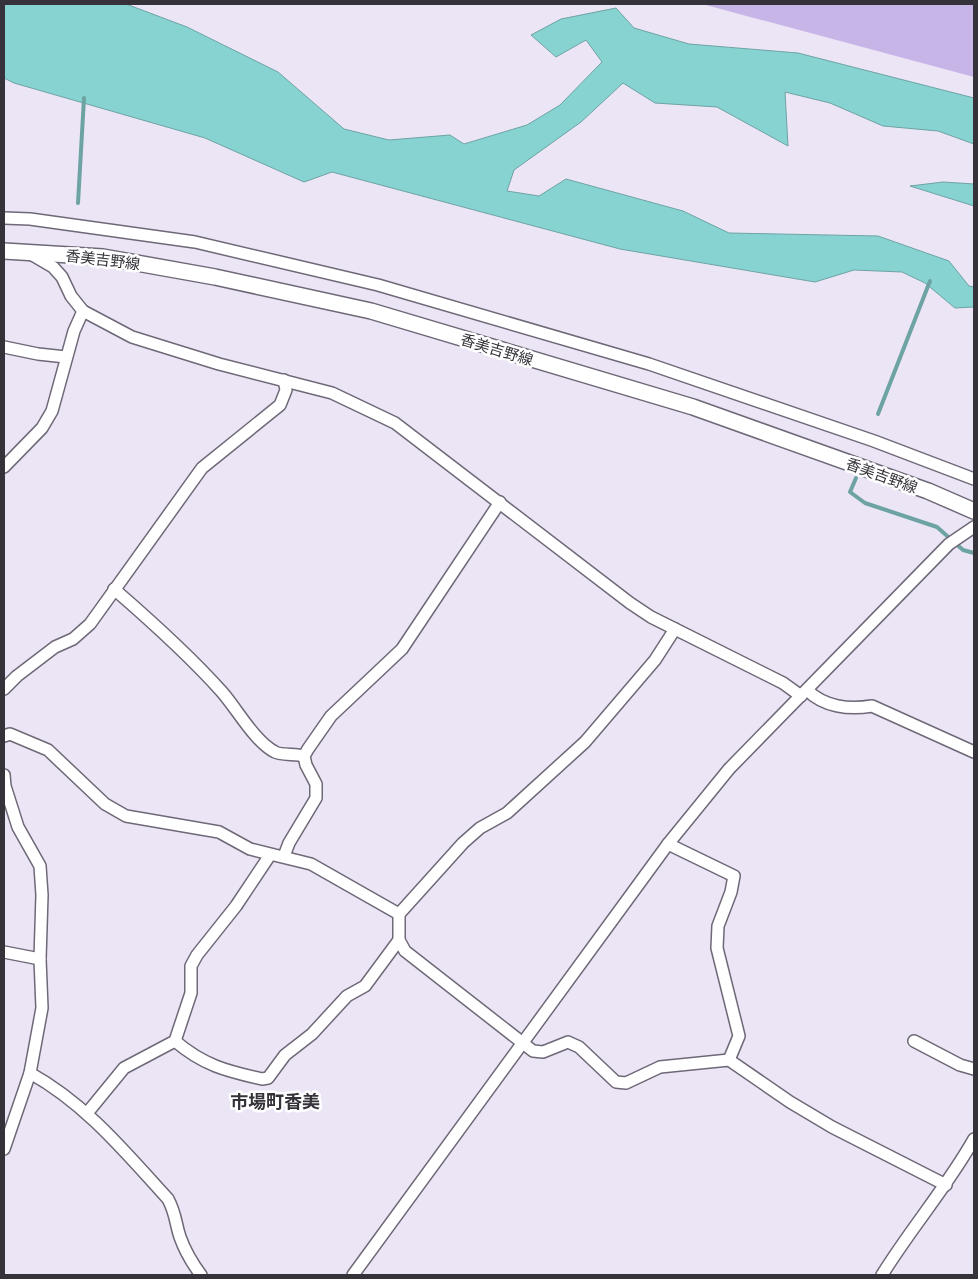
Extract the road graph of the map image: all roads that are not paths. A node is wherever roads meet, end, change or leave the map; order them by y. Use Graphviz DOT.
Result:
graph roads {
  1 [pos="4,218"];
  2 [pos="4,251"];
  3 [pos="24,251"];
  4 [pos="84,311"];
  5 [pos="4,347"];
  6 [pos="66,357"];
  7 [pos="284,380"];
  8 [pos="4,467"];
  9 [pos="974,479"];
  10 [pos="500,502"];
  11 [pos="974,511"];
  12 [pos="974,527"];
  13 [pos="114,589"];
  14 [pos="675,629"];
  15 [pos="4,689"];
  16 [pos="804,693"];
  17 [pos="4,736"];
  18 [pos="974,752"];
  19 [pos="304,756"];
  20 [pos="4,775"];
  21 [pos="668,844"];
  22 [pos="270,855"];
  23 [pos="284,856"];
  24 [pos="399,914"];
  25 [pos="399,940"];
  26 [pos="4,952"];
  27 [pos="40,959"];
  28 [pos="914,1040"];
  29 [pos="175,1041"];
  30 [pos="523,1045"];
  31 [pos="729,1060"];
  32 [pos="974,1070"];
  33 [pos="30,1073"];
  34 [pos="88,1112"];
  35 [pos="974,1139"];
  36 [pos="4,1149"];
  37 [pos="946,1185"];
  38 [pos="201,1275"];
  39 [pos="353,1275"];
  40 [pos="882,1275"];
  1 -- 9 [label="street"];
  2 -- 3 [label="main road, 香美吉野線"];
  3 -- 4 [label="street"];
  3 -- 11 [label="main road, 香美吉野線"];
  4 -- 6 [label="street"];
  4 -- 7 [label="street"];
  5 -- 6 [label="street"];
  6 -- 8 [label="street"];
  7 -- 10 [label="street"];
  7 -- 13 [label="street"];
  10 -- 14 [label="street"];
  10 -- 19 [label="street"];
  12 -- 16 [label="street"];
  13 -- 15 [label="street"];
  13 -- 19 [label="street"];
  14 -- 16 [label="street"];
  14 -- 24 [label="street"];
  16 -- 18 [label="street"];
  16 -- 21 [label="street"];
  17 -- 22 [label="street"];
  19 -- 23 [label="street"];
  20 -- 27 [label="street"];
  21 -- 30 [label="street"];
  21 -- 31 [label="street"];
  22 -- 23 [label="street"];
  22 -- 29 [label="street"];
  23 -- 24 [label="street"];
  24 -- 25 [label="street"];
  25 -- 29 [label="street"];
  25 -- 30 [label="street"];
  26 -- 27 [label="street"];
  27 -- 33 [label="street"];
  28 -- 32 [label="street"];
  29 -- 34 [label="street"];
  30 -- 31 [label="street"];
  30 -- 39 [label="street"];
  31 -- 37 [label="street"];
  33 -- 34 [label="street"];
  33 -- 36 [label="street"];
  34 -- 38 [label="street"];
  35 -- 37 [label="street"];
  37 -- 40 [label="street"];
}
